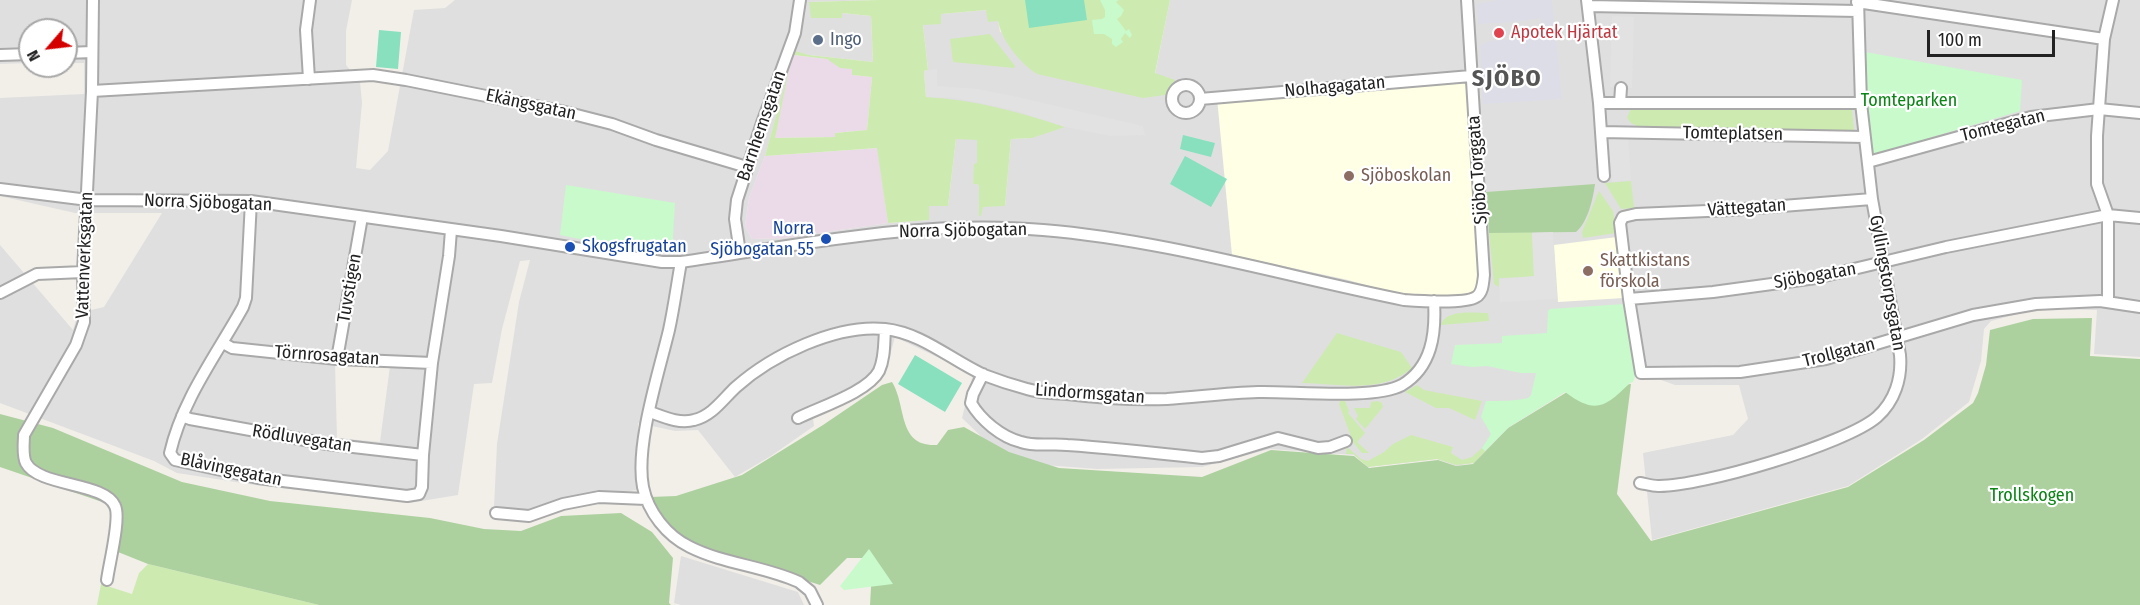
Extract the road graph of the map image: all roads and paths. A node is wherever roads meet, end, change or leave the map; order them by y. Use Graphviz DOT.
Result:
graph roads {
  1 [pos="93,0"];
  2 [pos="310,0"];
  3 [pos="800,0"];
  4 [pos="1467,0"];
  5 [pos="2113,0"];
  6 [pos="1588,3"];
  7 [pos="1858,4"];
  8 [pos="1619,8"];
  9 [pos="2104,39"];
  10 [pos="92,52"];
  11 [pos="78,53"];
  12 [pos="18,54"];
  13 [pos="0,55"];
  14 [pos="1471,76"];
  15 [pos="309,79"];
  16 [pos="1621,88"];
  17 [pos="92,91"];
  18 [pos="1200,99"];
  19 [pos="1599,103"];
  20 [pos="1620,103"];
  21 [pos="1861,103"];
  22 [pos="2099,109"];
  23 [pos="2140,113"];
  24 [pos="1601,132"];
  25 [pos="1865,137"];
  26 [pos="1868,162"];
  27 [pos="747,167"];
  28 [pos="1604,176"];
  29 [pos="0,189"];
  30 [pos="1872,199"];
  31 [pos="88,200"];
  32 [pos="251,201"];
  33 [pos="2108,215"];
  34 [pos="362,217"];
  35 [pos="2140,218"];
  36 [pos="451,230"];
  37 [pos="740,253"];
  38 [pos="681,262"];
  39 [pos="1882,262"];
  40 [pos="83,272"];
  41 [pos="0,293"];
  42 [pos="1473,299"];
  43 [pos="1629,299"];
  44 [pos="1434,301"];
  45 [pos="2109,302"];
  46 [pos="2140,307"];
  47 [pos="885,329"];
  48 [pos="1896,337"];
  49 [pos="223,344"];
  50 [pos="337,358"];
  51 [pos="432,363"];
  52 [pos="983,375"];
  53 [pos="650,412"];
  54 [pos="183,416"];
  55 [pos="798,418"];
  56 [pos="1346,441"];
  57 [pos="423,455"];
  58 [pos="1640,483"];
  59 [pos="646,499"];
  60 [pos="496,513"];
  61 [pos="107,579"];
  62 [pos="817,605"];
  1 -- 10 [label="street, Vattenverksgatan"];
  2 -- 15 [label="street"];
  3 -- 27 [label="street, Barnhemsgatan"];
  4 -- 14 [label="street, Sjöbo Torggata"];
  5 -- 9 [label="street"];
  6 -- 8 [label="street"];
  6 -- 19 [label="street"];
  7 -- 8 [label="street"];
  7 -- 9 [label="street"];
  7 -- 21 [label="street, Gyllingstorpsgatan"];
  9 -- 22 [label="street"];
  10 -- 11 [label="street"];
  10 -- 17 [label="street, Vattenverksgatan"];
  12 -- 13 [label="street"];
  14 -- 18 [label="street, Nolhagagatan"];
  14 -- 42 [label="street, Sjöbo Torggata"];
  15 -- 17 [label="street, Ekängsgatan"];
  15 -- 27 [label="street, Ekängsgatan"];
  16 -- 20 [label="street"];
  17 -- 31 [label="street, Vattenverksgatan"];
  19 -- 20 [label="street, Tomteplatsen"];
  19 -- 24 [label="street"];
  20 -- 21 [label="street, Tomteplatsen"];
  21 -- 25 [label="street, Gyllingstorpsgatan"];
  22 -- 23 [label="street, Tomtegatan"];
  22 -- 26 [label="street, Tomtegatan"];
  22 -- 33 [label="street"];
  24 -- 25 [label="street, Tomteplatsen"];
  24 -- 28 [label="street"];
  25 -- 26 [label="street, Gyllingstorpsgatan"];
  26 -- 30 [label="street, Gyllingstorpsgatan"];
  27 -- 37 [label="street, Barnhemsgatan"];
  29 -- 31 [label="street, Norra Sjöbogatan"];
  30 -- 39 [label="street, Gyllingstorpsgatan"];
  30 -- 43 [label="street, Vättegatan"];
  31 -- 32 [label="street, Norra Sjöbogatan"];
  31 -- 40 [label="street, Vattenverksgatan"];
  32 -- 34 [label="street, Norra Sjöbogatan"];
  32 -- 49 [label="street, Blåvingegatan"];
  33 -- 35 [label="street, Sjöbogatan"];
  33 -- 39 [label="street, Sjöbogatan"];
  33 -- 45 [label="street"];
  34 -- 36 [label="street, Norra Sjöbogatan"];
  34 -- 50 [label="street, Tuvstigen"];
  36 -- 38 [label="street, Norra Sjöbogatan"];
  36 -- 51 [label="street"];
  37 -- 38 [label="street, Norra Sjöbogatan"];
  37 -- 44 [label="street, Norra Sjöbogatan"];
  38 -- 53 [label="street"];
  39 -- 43 [label="street, Sjöbogatan"];
  39 -- 48 [label="street, Gyllingstorpsgatan"];
  40 -- 41 [label="street"];
  40 -- 61 [label="street, Vattenverksgatan"];
  42 -- 44 [label="street, Norra Sjöbogatan"];
  43 -- 48 [label="street, Trollgatan"];
  44 -- 52 [label="street, Lindormsgatan"];
  45 -- 46 [label="street, Trollgatan"];
  45 -- 48 [label="street, Trollgatan"];
  47 -- 52 [label="street, Lindormsgatan"];
  47 -- 53 [label="street, Lindormsgatan"];
  47 -- 55 [label="street"];
  48 -- 58 [label="street, Gyllingstorpsgatan"];
  49 -- 50 [label="street, Törnrosagatan"];
  49 -- 54 [label="street, Blåvingegatan"];
  50 -- 51 [label="street, Törnrosagatan"];
  51 -- 57 [label="street"];
  52 -- 56 [label="street"];
  53 -- 59 [label="street"];
  54 -- 57 [label="street, Rödluvegatan"];
  54 -- 57 [label="street, Blåvingegatan"];
  59 -- 60 [label="street"];
  59 -- 62 [label="street"];
}
